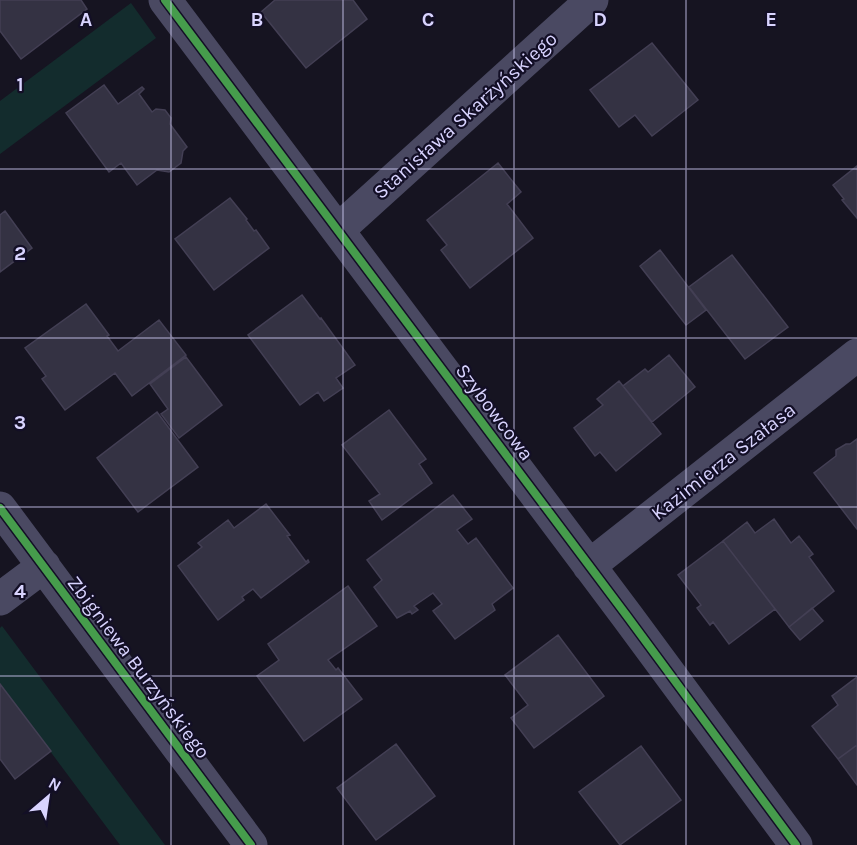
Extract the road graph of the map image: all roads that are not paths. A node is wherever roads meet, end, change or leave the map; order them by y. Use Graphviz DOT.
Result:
graph roads {
  1 [pos="592,0"];
  2 [pos="167,1"];
  3 [pos="338,230"];
  4 [pos="857,355"];
  5 [pos="0,508"];
  6 [pos="44,566"];
  7 [pos="589,566"];
  8 [pos="0,599"];
  9 [pos="251,845"];
  10 [pos="796,845"];
  1 -- 3 [label="street, Stanisława Skarżyńskiego"];
  2 -- 3 [label="street, Szybowcowa"];
  3 -- 7 [label="street, Szybowcowa"];
  4 -- 7 [label="street, Kazimierza Szałasa"];
  5 -- 6 [label="street, Zbigniewa Burzyńskiego"];
  6 -- 8 [label="street"];
  6 -- 9 [label="street, Zbigniewa Burzyńskiego"];
  7 -- 10 [label="street, Szybowcowa"];
}
